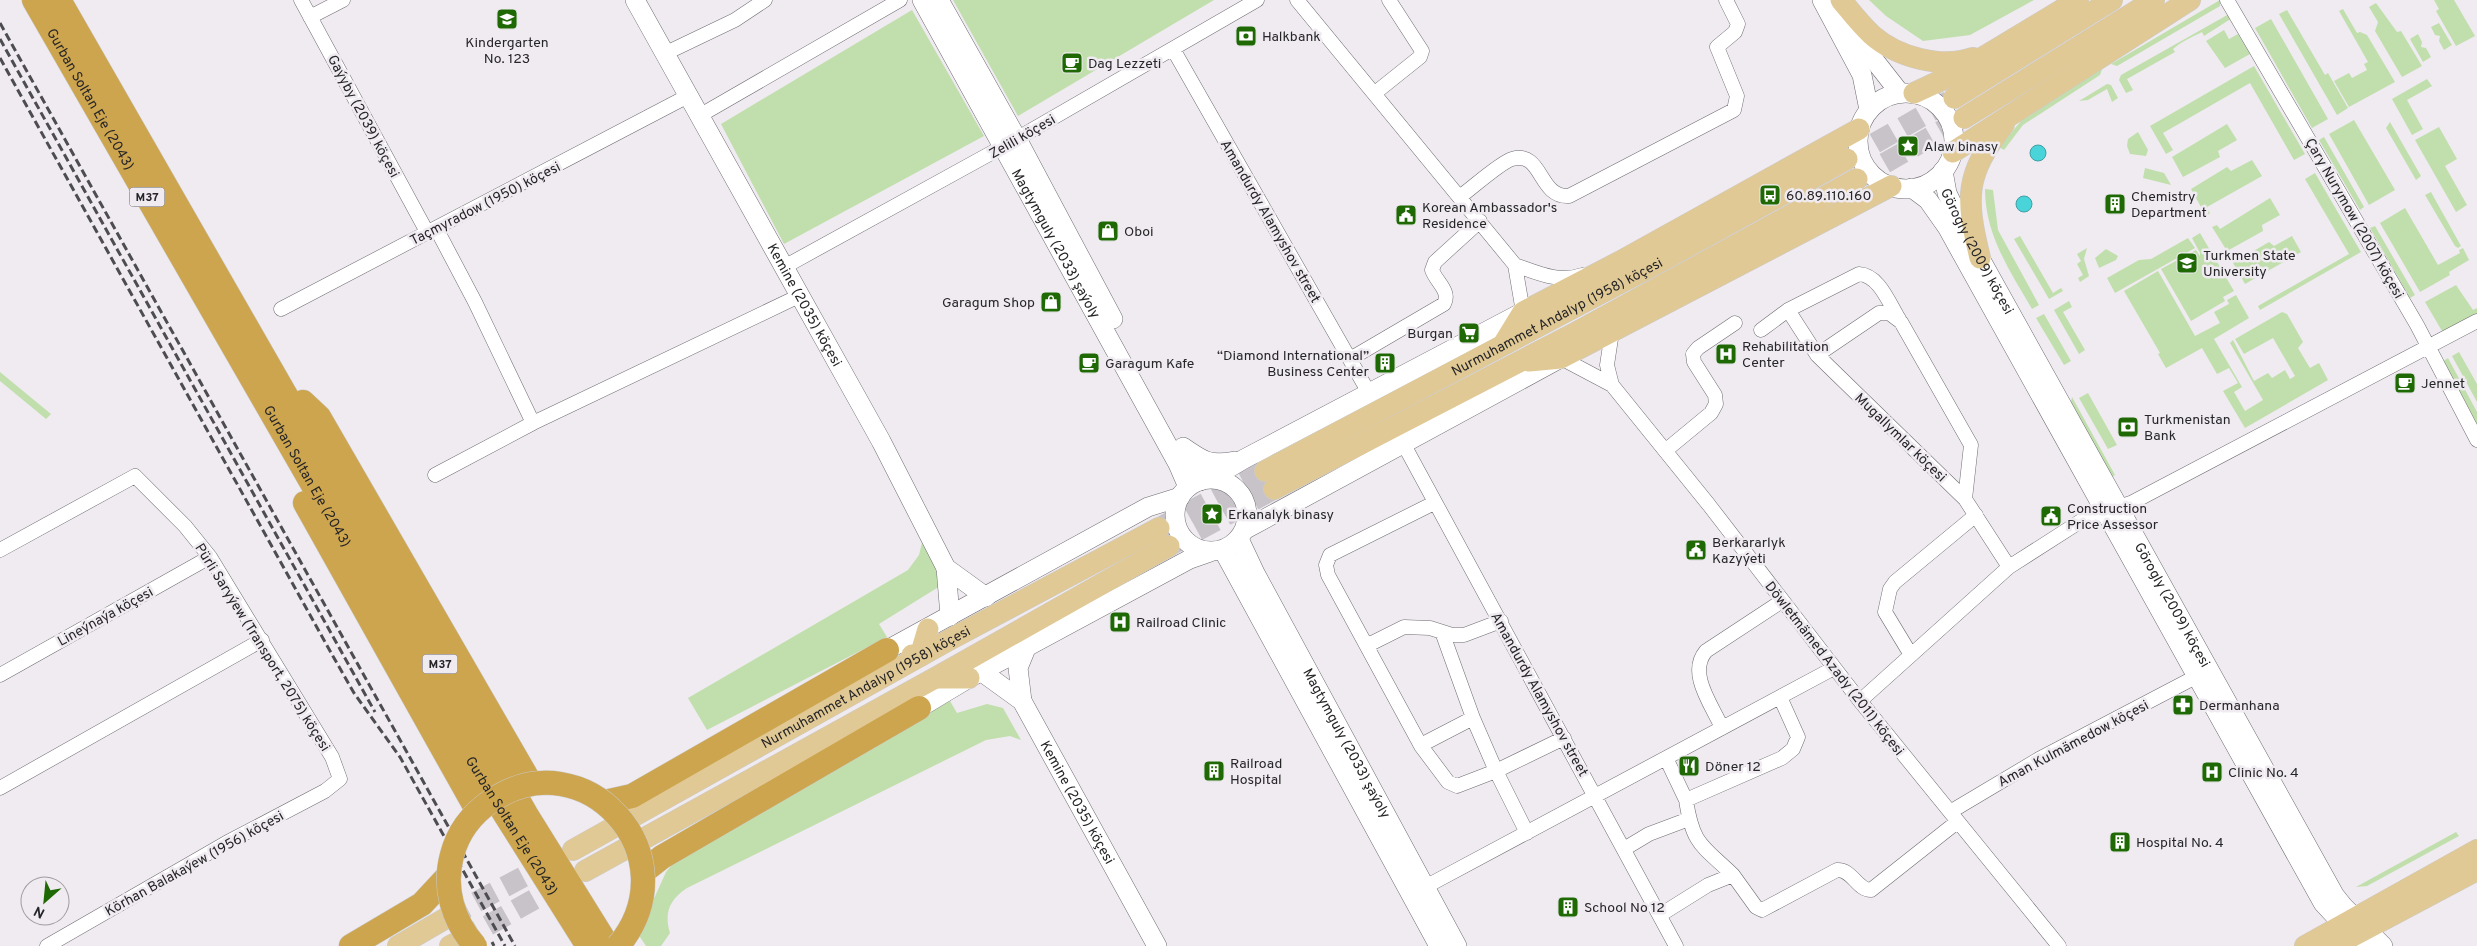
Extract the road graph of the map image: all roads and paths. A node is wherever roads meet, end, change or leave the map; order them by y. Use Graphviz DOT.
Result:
graph roads {
  1 [pos="34,0"];
  2 [pos="59,0"];
  3 [pos="301,0"];
  4 [pos="343,0"];
  5 [pos="635,0"];
  6 [pos="765,0"];
  7 [pos="900,0"];
  8 [pos="922,0"];
  9 [pos="939,0"];
  10 [pos="1257,0"];
  11 [pos="1298,0"];
  12 [pos="1388,0"];
  13 [pos="1726,0"];
  14 [pos="1822,0"];
  15 [pos="1836,0"];
  16 [pos="1841,0"];
  17 [pos="2078,0"];
  18 [pos="2112,0"];
  19 [pos="2154,0"];
  20 [pos="2190,0"];
  21 [pos="2227,0"];
  22 [pos="310,17"];
  23 [pos="1173,49"];
  24 [pos="1994,50"];
  25 [pos="664,54"];
  26 [pos="1375,93"];
  27 [pos="1907,93"];
  28 [pos="688,96"];
  29 [pos="1954,98"];
  30 [pos="2019,109"];
  31 [pos="1869,110"];
  32 [pos="699,116"];
  33 [pos="1964,118"];
  34 [pos="1859,129"];
  35 [pos="1010,143"];
  36 [pos="1953,152"];
  37 [pos="1847,159"];
  38 [pos="1943,171"];
  39 [pos="1857,179"];
  40 [pos="1891,186"];
  41 [pos="1912,188"];
  42 [pos="1461,196"];
  43 [pos="1480,221"];
  44 [pos="431,230"];
  45 [pos="1980,258"];
  46 [pos="1621,261"];
  47 [pos="1515,265"];
  48 [pos="1654,265"];
  49 [pos="784,267"];
  50 [pos="1657,288"];
  51 [pos="799,296"];
  52 [pos="281,309"];
  53 [pos="1788,310"];
  54 [pos="1523,312"];
  55 [pos="2477,321"];
  56 [pos="1901,322"];
  57 [pos="1735,323"];
  58 [pos="1761,330"];
  59 [pos="1612,332"];
  60 [pos="1503,344"];
  61 [pos="2430,347"];
  62 [pos="1817,355"];
  63 [pos="1561,358"];
  64 [pos="1350,359"];
  65 [pos="1515,363"];
  66 [pos="1612,385"];
  67 [pos="269,386"];
  68 [pos="1369,393"];
  69 [pos="533,423"];
  70 [pos="2477,440"];
  71 [pos="1403,443"];
  72 [pos="1665,451"];
  73 [pos="1179,455"];
  74 [pos="1244,459"];
  75 [pos="435,475"];
  76 [pos="1195,486"];
  77 [pos="1965,499"];
  78 [pos="1434,503"];
  79 [pos="1148,507"];
  80 [pos="2112,509"];
  81 [pos="1268,515"];
  82 [pos="1976,515"];
  83 [pos="1242,534"];
  84 [pos="0,550"];
  85 [pos="1216,551"];
  86 [pos="210,558"];
  87 [pos="1190,559"];
  88 [pos="2009,567"];
  89 [pos="946,568"];
  90 [pos="1247,576"];
  91 [pos="986,597"];
  92 [pos="1782,600"];
  93 [pos="950,616"];
  94 [pos="1501,621"];
  95 [pos="928,629"];
  96 [pos="1442,632"];
  97 [pos="262,640"];
  98 [pos="1368,645"];
  99 [pos="1027,646"];
  100 [pos="887,650"];
  101 [pos="1911,655"];
  102 [pos="920,656"];
  103 [pos="1834,668"];
  104 [pos="2204,673"];
  105 [pos="0,675"];
  106 [pos="976,675"];
  107 [pos="937,677"];
  108 [pos="1780,697"];
  109 [pos="1022,701"];
  110 [pos="1860,701"];
  111 [pos="920,708"];
  112 [pos="1474,718"];
  113 [pos="1722,728"];
  114 [pos="1564,738"];
  115 [pos="1421,745"];
  116 [pos="1666,758"];
  117 [pos="1496,771"];
  118 [pos="340,779"];
  119 [pos="531,784"];
  120 [pos="0,788"];
  121 [pos="1595,796"];
  122 [pos="1686,800"];
  123 [pos="605,802"];
  124 [pos="477,810"];
  125 [pos="1953,817"];
  126 [pos="1689,819"];
  127 [pos="1527,833"];
  128 [pos="1624,849"];
  129 [pos="573,850"];
  130 [pos="2477,850"];
  131 [pos="585,870"];
  132 [pos="2477,870"];
  133 [pos="643,872"];
  134 [pos="449,875"];
  135 [pos="1733,875"];
  136 [pos="1425,887"];
  137 [pos="1660,915"];
  138 [pos="448,917"];
  139 [pos="2356,931"];
  140 [pos="622,943"];
  141 [pos="462,944"];
  142 [pos="47,946"];
  143 [pos="352,946"];
  144 [pos="398,946"];
  145 [pos="588,946"];
  146 [pos="1157,946"];
  147 [pos="1439,946"];
  148 [pos="1457,946"];
  149 [pos="1676,946"];
  150 [pos="2060,946"];
  151 [pos="2304,946"];
  152 [pos="2334,946"];
  153 [pos="2383,946"];
  1 -- 67 [label="highway, Gurban Soltan Eje (2043) / M37"];
  2 -- 67 [label="highway, Gurban Soltan Eje (2043) / M37"];
  3 -- 22 [label="street, Gaýyby (2039) köçesi"];
  4 -- 22 [label="street"];
  5 -- 25 [label="main road, Kemine (2035) köçesi"];
  6 -- 25 [label="street"];
  7 -- 32 [label="street"];
  8 -- 35 [label="main road, Magtymguly (2033) şaýoly"];
  9 -- 35 [label="main road, Magtymguly (2033) şaýoly"];
  10 -- 23 [label="street, Zelili köçesi"];
  11 -- 26 [label="street"];
  12 -- 26 [label="street"];
  13 -- 42 [label="street"];
  14 -- 31 [label="main road"];
  15 -- 27 [label="main road"];
  16 -- 24 [label="main road"];
  17 -- 24 [label="main road"];
  18 -- 29 [label="main road"];
  19 -- 33 [label="main road"];
  20 -- 30 [label="main road"];
  21 -- 61 [label="street, Çary Nurymow (2007) köçesi"];
  22 -- 44 [label="street, Gaýyby (2039) köçesi"];
  23 -- 35 [label="street, Zelili köçesi"];
  23 -- 64 [label="street, Amandurdy Alamyshov street"];
  24 -- 27 [label="main road"];
  25 -- 28 [label="main road, Kemine (2035) köçesi"];
  26 -- 42 [label="street"];
  27 -- 31 [label="main road"];
  27 -- 36 [label="main road"];
  28 -- 32 [label="main road, Kemine (2035) köçesi"];
  28 -- 44 [label="street, Taçmyradow (1950) köçesi"];
  30 -- 36 [label="main road"];
  30 -- 45 [label="main road"];
  31 -- 34 [label="main road"];
  32 -- 49 [label="main road, Kemine (2035) köçesi"];
  34 -- 40 [label="main road"];
  34 -- 46 [label="main road"];
  35 -- 49 [label="street, Zelili köçesi"];
  35 -- 73 [label="main road, Magtymguly (2033) şaýoly"];
  36 -- 38 [label="main road"];
  37 -- 48 [label="main road, Nurmuhammet Andalyp (1958) köçesi"];
  38 -- 41 [label="main road"];
  38 -- 45 [label="main road, Görogly (2009) köçesi"];
  39 -- 50 [label="main road, Nurmuhammet Andalyp (1958) köçesi"];
  40 -- 41 [label="main road"];
  40 -- 59 [label="main road"];
  41 -- 80 [label="main road, Görogly (2009) köçesi"];
  42 -- 43 [label="street"];
  43 -- 47 [label="street"];
  43 -- 64 [label="street"];
  44 -- 52 [label="street, Taçmyradow (1950) köçesi"];
  44 -- 69 [label="street, Gaýyby (2039) köçesi"];
  45 -- 80 [label="main road, Görogly (2009) köçesi"];
  46 -- 47 [label="street"];
  46 -- 48 [label="main road"];
  46 -- 54 [label="main road"];
  47 -- 54 [label="street"];
  48 -- 60 [label="main road, Nurmuhammet Andalyp (1958) köçesi"];
  49 -- 51 [label="main road, Kemine (2035) köçesi"];
  50 -- 59 [label="main road"];
  50 -- 65 [label="main road, Nurmuhammet Andalyp (1958) köçesi"];
  51 -- 69 [label="street"];
  51 -- 89 [label="main road, Kemine (2035) köçesi"];
  53 -- 56 [label="street"];
  53 -- 58 [label="street"];
  53 -- 62 [label="street, Mugallymlar köçesi"];
  54 -- 60 [label="main road"];
  54 -- 68 [label="main road"];
  55 -- 61 [label="street"];
  56 -- 62 [label="street"];
  56 -- 77 [label="street"];
  57 -- 72 [label="street"];
  59 -- 63 [label="main road"];
  59 -- 66 [label="street"];
  60 -- 65 [label="main road, Nurmuhammet Andalyp (1958) köçesi"];
  61 -- 70 [label="street, Çary Nurymow (2007) köçesi"];
  61 -- 80 [label="street"];
  62 -- 77 [label="street, Mugallymlar köçesi"];
  63 -- 65 [label="main road"];
  63 -- 66 [label="street, Döwletmämed Azady (2011) köçesi"];
  63 -- 71 [label="main road"];
  64 -- 68 [label="street, Amandurdy Alamyshov street"];
  66 -- 72 [label="street, Döwletmämed Azady (2011) köçesi"];
  67 -- 119 [label="highway"];
  67 -- 124 [label="highway"];
  67 -- 140 [label="highway, Gurban Soltan Eje (2043) / M37"];
  67 -- 145 [label="highway, Gurban Soltan Eje (2043)"];
  68 -- 74 [label="main road"];
  69 -- 75 [label="street"];
  71 -- 78 [label="street, Amandurdy Alamyshov street"];
  71 -- 81 [label="main road"];
  72 -- 92 [label="street, Döwletmämed Azady (2011) köçesi"];
  73 -- 74 [label="main road"];
  73 -- 76 [label="main road, Magtymguly (2033) şaýoly"];
  73 -- 79 [label="main road"];
  74 -- 76 [label="main road"];
  76 -- 79 [label="main road"];
  76 -- 83 [label="main road"];
  76 -- 85 [label="main road"];
  77 -- 82 [label="street, Mugallymlar köçesi"];
  78 -- 94 [label="street, Amandurdy Alamyshov street"];
  78 -- 98 [label="street"];
  79 -- 91 [label="main road"];
  80 -- 88 [label="street"];
  80 -- 104 [label="main road, Görogly (2009) köçesi"];
  81 -- 83 [label="main road"];
  81 -- 90 [label="main road"];
  82 -- 88 [label="street, Mugallymlar köçesi"];
  82 -- 101 [label="street"];
  83 -- 85 [label="main road"];
  83 -- 90 [label="main road, Magtymguly (2033) şaýoly"];
  84 -- 86 [label="street, Pürli Saryýew (Transport, 2075) köçesi"];
  85 -- 87 [label="main road"];
  85 -- 90 [label="main road, Magtymguly (2033) şaýoly"];
  86 -- 97 [label="street, Pürli Saryýew (Transport, 2075) köçesi"];
  86 -- 105 [label="street, Lineýnaýa köçesi"];
  87 -- 90 [label="main road"];
  87 -- 99 [label="main road"];
  88 -- 101 [label="street"];
  89 -- 91 [label="main road, Kemine (2035) köçesi"];
  89 -- 93 [label="main road, Nurmuhammet Andalyp (1958) köçesi"];
  90 -- 136 [label="main road, Magtymguly (2033) şaýoly"];
  90 -- 147 [label="main road, Magtymguly (2033) şaýoly"];
  91 -- 93 [label="main road"];
  92 -- 103 [label="street, Döwletmämed Azady (2011) köçesi"];
  92 -- 113 [label="street"];
  93 -- 95 [label="main road"];
  94 -- 96 [label="street"];
  94 -- 114 [label="street, Amandurdy Alamyshov street"];
  95 -- 100 [label="main road"];
  95 -- 102 [label="main road"];
  96 -- 98 [label="street"];
  96 -- 112 [label="street"];
  97 -- 118 [label="street, Pürli Saryýew (Transport, 2075) köçesi"];
  97 -- 120 [label="street"];
  98 -- 115 [label="street"];
  99 -- 106 [label="main road"];
  99 -- 109 [label="main road"];
  100 -- 102 [label="main road"];
  100 -- 123 [label="highway"];
  101 -- 110 [label="street"];
  102 -- 107 [label="main road, Nurmuhammet Andalyp (1958) köçesi"];
  102 -- 129 [label="main road, Nurmuhammet Andalyp (1958) köçesi"];
  103 -- 108 [label="street"];
  103 -- 110 [label="street, Döwletmämed Azady (2011) köçesi"];
  104 -- 125 [label="street, Aman Kulmämedow köçesi"];
  104 -- 139 [label="main road, Görogly (2009) köçesi"];
  106 -- 107 [label="main road"];
  106 -- 109 [label="main road, Kemine (2035) köçesi"];
  106 -- 111 [label="main road"];
  107 -- 111 [label="main road"];
  107 -- 131 [label="main road, Nurmuhammet Andalyp (1958) köçesi"];
  108 -- 113 [label="street"];
  108 -- 122 [label="street"];
  109 -- 146 [label="main road, Kemine (2035) köçesi"];
  110 -- 125 [label="street, Döwletmämed Azady (2011) köçesi"];
  111 -- 133 [label="highway"];
  112 -- 115 [label="street"];
  112 -- 117 [label="street"];
  113 -- 116 [label="street"];
  114 -- 117 [label="street"];
  114 -- 121 [label="street, Amandurdy Alamyshov street"];
  115 -- 117 [label="street"];
  116 -- 121 [label="street"];
  116 -- 122 [label="street"];
  117 -- 127 [label="street"];
  118 -- 142 [label="street, Körhan Balakaýew (1956) köçesi"];
  119 -- 123 [label="highway, bridge"];
  119 -- 124 [label="highway, bridge"];
  121 -- 127 [label="street"];
  121 -- 128 [label="street, Amandurdy Alamyshov street"];
  122 -- 126 [label="street"];
  123 -- 133 [label="highway, bridge"];
  124 -- 134 [label="highway, bridge"];
  125 -- 135 [label="street, Aman Kulmämedow köçesi"];
  125 -- 150 [label="street, Döwletmämed Azady (2011) köçesi"];
  126 -- 128 [label="street"];
  126 -- 135 [label="street"];
  127 -- 136 [label="street"];
  128 -- 137 [label="street, Amandurdy Alamyshov street"];
  130 -- 139 [label="main road"];
  132 -- 139 [label="main road"];
  133 -- 140 [label="highway, bridge"];
  134 -- 141 [label="highway, bridge"];
  134 -- 143 [label="highway"];
  135 -- 137 [label="street"];
  136 -- 148 [label="main road, Magtymguly (2033) şaýoly"];
  137 -- 149 [label="street, Amandurdy Alamyshov street"];
  138 -- 144 [label="main road"];
  139 -- 151 [label="main road"];
  139 -- 152 [label="main road"];
  139 -- 153 [label="main road, Görogly (2009) köçesi"];
}
